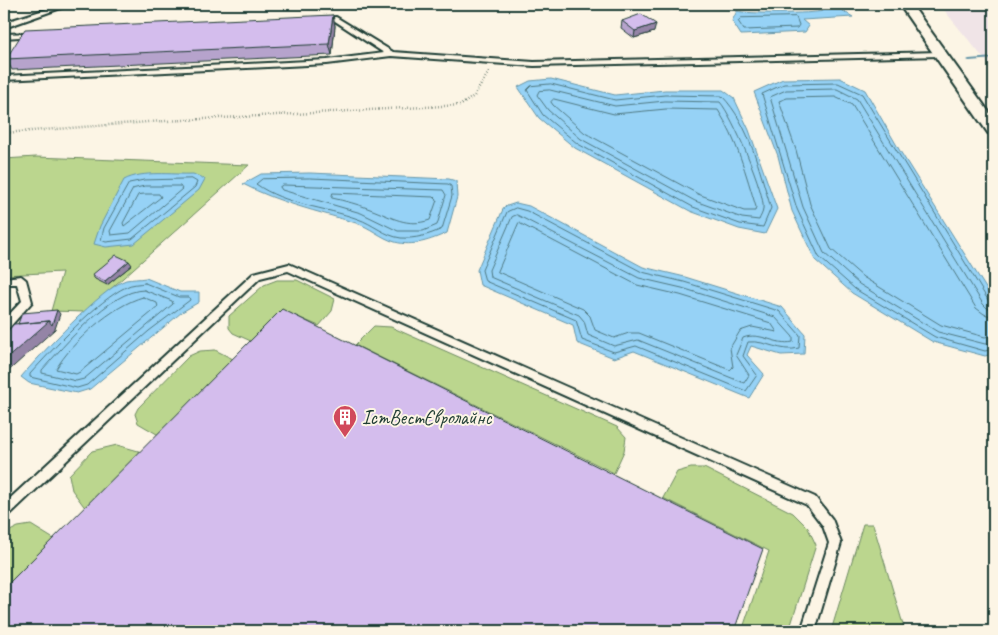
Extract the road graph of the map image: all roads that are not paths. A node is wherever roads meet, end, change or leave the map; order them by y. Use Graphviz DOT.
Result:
graph roads {
  1 [pos="69,4"];
  2 [pos="905,4"];
  3 [pos="317,20"];
  4 [pos="4,26"];
  5 [pos="43,34"];
  6 [pos="4,36"];
  7 [pos="391,54"];
  8 [pos="940,54"];
  9 [pos="4,78"];
  10 [pos="994,130"];
  11 [pos="4,281"];
  12 [pos="4,326"];
  13 [pos="4,512"];
  14 [pos="808,631"];
  1 -- 4 [label="lane"];
  2 -- 8 [label="street"];
  3 -- 7 [label="lane"];
  5 -- 6 [label="lane"];
  7 -- 8 [label="lane"];
  7 -- 9 [label="lane"];
  8 -- 10 [label="street"];
  11 -- 12 [label="lane"];
  13 -- 14 [label="lane"];
}
